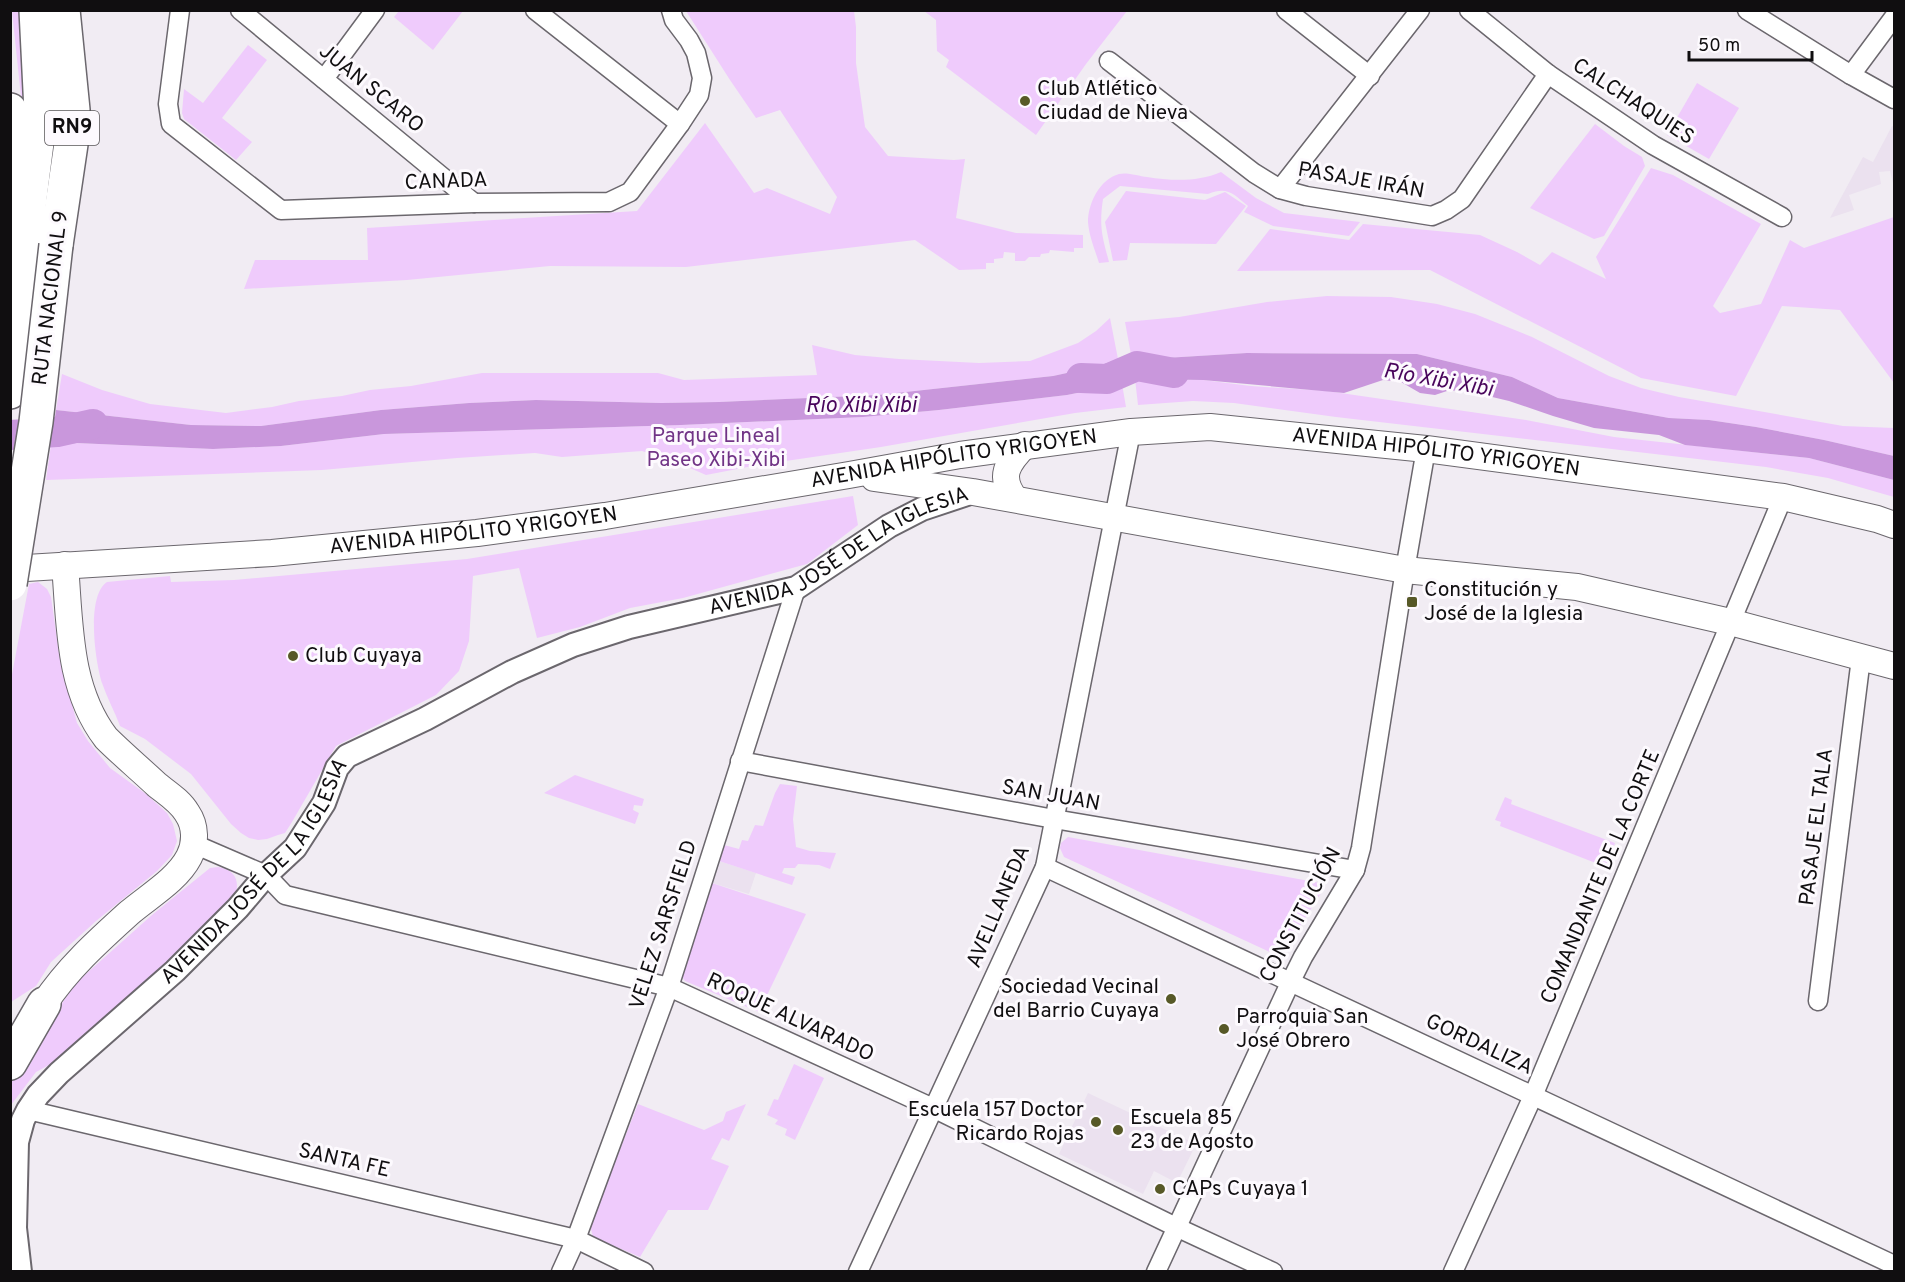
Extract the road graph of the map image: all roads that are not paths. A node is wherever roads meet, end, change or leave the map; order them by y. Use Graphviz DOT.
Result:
graph roads {
  1 [pos="36,10"];
  2 [pos="63,10"];
  3 [pos="78,10"];
  4 [pos="180,10"];
  5 [pos="240,10"];
  6 [pos="375,10"];
  7 [pos="535,10"];
  8 [pos="671,10"];
  9 [pos="1286,10"];
  10 [pos="1420,10"];
  11 [pos="1469,10"];
  12 [pos="1747,10"];
  13 [pos="1894,17"];
  14 [pos="1109,61"];
  15 [pos="1548,74"];
  16 [pos="1851,75"];
  17 [pos="1370,76"];
  18 [pos="324,79"];
  19 [pos="1894,99"];
  20 [pos="10,110"];
  21 [pos="73,110"];
  22 [pos="680,124"];
  23 [pos="1280,189"];
  24 [pos="474,203"];
  25 [pos="1782,218"];
  26 [pos="41,243"];
  27 [pos="10,392"];
  28 [pos="1131,432"];
  29 [pos="1025,445"];
  30 [pos="1426,449"];
  31 [pos="960,454"];
  32 [pos="849,475"];
  33 [pos="912,483"];
  34 [pos="973,492"];
  35 [pos="1783,498"];
  36 [pos="1015,500"];
  37 [pos="1114,517"];
  38 [pos="1894,525"];
  39 [pos="890,526"];
  40 [pos="66,565"];
  41 [pos="10,569"];
  42 [pos="1405,570"];
  43 [pos="10,584"];
  44 [pos="796,588"];
  45 [pos="1730,622"];
  46 [pos="1861,658"];
  47 [pos="1894,666"];
  48 [pos="740,761"];
  49 [pos="1054,819"];
  50 [pos="194,844"];
  51 [pos="1045,867"];
  52 [pos="1355,870"];
  53 [pos="266,875"];
  54 [pos="1290,982"];
  55 [pos="669,987"];
  56 [pos="1818,1001"];
  57 [pos="44,1004"];
  58 [pos="10,1022"];
  59 [pos="10,1063"];
  60 [pos="1533,1095"];
  61 [pos="933,1108"];
  62 [pos="19,1115"];
  63 [pos="1176,1227"];
  64 [pos="576,1239"];
  65 [pos="1894,1265"];
  66 [pos="20,1272"];
  67 [pos="561,1272"];
  68 [pos="644,1272"];
  69 [pos="858,1272"];
  70 [pos="1156,1272"];
  71 [pos="1273,1272"];
  72 [pos="1454,1272"];
  1 -- 26 [label="highway, RUTA NACIONAL 9 / RN9"];
  2 -- 21 [label="highway, RUTA NACIONAL 9 / RN9"];
  3 -- 21 [label="highway"];
  4 -- 24 [label="street, CANADA"];
  5 -- 18 [label="street, JUAN SCARO"];
  6 -- 18 [label="street"];
  7 -- 22 [label="street"];
  8 -- 22 [label="street, CANADA"];
  9 -- 17 [label="street"];
  10 -- 17 [label="street"];
  11 -- 15 [label="street, CALCHAQUIES"];
  12 -- 16 [label="street"];
  13 -- 16 [label="street"];
  14 -- 23 [label="street, PASAJE IRÁN"];
  15 -- 23 [label="street, PASAJE IRÁN"];
  15 -- 25 [label="street, CALCHAQUIES"];
  16 -- 19 [label="street"];
  17 -- 23 [label="street"];
  18 -- 24 [label="street, JUAN SCARO"];
  20 -- 26 [label="highway"];
  21 -- 26 [label="highway, RUTA NACIONAL 9 / RN9"];
  22 -- 24 [label="street, CANADA"];
  26 -- 27 [label="highway, RN9"];
  26 -- 43 [label="highway, RUTA NACIONAL 9 / RN9, bridge"];
  28 -- 29 [label="main road, AVENIDA HIPÓLITO YRIGOYEN"];
  28 -- 30 [label="main road, AVENIDA HIPÓLITO YRIGOYEN"];
  28 -- 37 [label="street, AVELLANEDA"];
  29 -- 31 [label="main road, AVENIDA HIPÓLITO YRIGOYEN"];
  29 -- 36 [label="main road"];
  30 -- 35 [label="main road, AVENIDA HIPÓLITO YRIGOYEN"];
  30 -- 42 [label="street, CONSTITUCIÓN"];
  31 -- 32 [label="main road, AVENIDA HIPÓLITO YRIGOYEN"];
  31 -- 33 [label="street"];
  32 -- 33 [label="main road"];
  32 -- 40 [label="main road, AVENIDA HIPÓLITO YRIGOYEN"];
  33 -- 34 [label="main road"];
  33 -- 39 [label="street"];
  34 -- 36 [label="main road, AVENIDA JOSÉ DE LA IGLESIA"];
  34 -- 39 [label="street, AVENIDA JOSÉ DE LA IGLESIA"];
  35 -- 38 [label="main road, AVENIDA HIPÓLITO YRIGOYEN"];
  35 -- 45 [label="street, COMANDANTE DE LA CORTE"];
  36 -- 37 [label="main road, AVENIDA JOSÉ DE LA IGLESIA"];
  37 -- 42 [label="main road, AVENIDA JOSÉ DE LA IGLESIA"];
  37 -- 49 [label="street, AVELLANEDA"];
  39 -- 44 [label="street, AVENIDA JOSÉ DE LA IGLESIA"];
  40 -- 41 [label="main road, AVENIDA HIPÓLITO YRIGOYEN"];
  40 -- 50 [label="main road"];
  42 -- 45 [label="main road, AVENIDA JOSÉ DE LA IGLESIA"];
  42 -- 52 [label="street, CONSTITUCIÓN"];
  44 -- 48 [label="street, VELEZ SARSFIELD"];
  44 -- 53 [label="street, AVENIDA JOSÉ DE LA IGLESIA"];
  45 -- 46 [label="main road, AVENIDA JOSÉ DE LA IGLESIA"];
  45 -- 60 [label="street, COMANDANTE DE LA CORTE"];
  46 -- 47 [label="main road, AVENIDA JOSÉ DE LA IGLESIA"];
  46 -- 56 [label="street, PASAJE EL TALA"];
  48 -- 49 [label="street, SAN JUAN"];
  48 -- 55 [label="street, VELEZ SARSFIELD"];
  49 -- 51 [label="street, AVELLANEDA"];
  49 -- 52 [label="street, SAN JUAN"];
  50 -- 53 [label="street"];
  50 -- 57 [label="main road"];
  51 -- 54 [label="street, GORDALIZA"];
  51 -- 61 [label="street, AVELLANEDA"];
  52 -- 54 [label="street, CONSTITUCIÓN"];
  53 -- 55 [label="street, ROQUE ALVARADO"];
  53 -- 62 [label="street, AVENIDA JOSÉ DE LA IGLESIA"];
  54 -- 60 [label="street, GORDALIZA"];
  54 -- 63 [label="street, CONSTITUCIÓN"];
  55 -- 61 [label="street, ROQUE ALVARADO"];
  55 -- 64 [label="street, VELEZ SARSFIELD"];
  57 -- 58 [label="highway"];
  57 -- 59 [label="highway"];
  60 -- 65 [label="street, GORDALIZA"];
  60 -- 72 [label="street, COMANDANTE DE LA CORTE"];
  61 -- 63 [label="street, ROQUE ALVARADO"];
  61 -- 69 [label="street, AVELLANEDA"];
  62 -- 64 [label="street, SANTA FE"];
  62 -- 66 [label="street, AVENIDA JOSÉ DE LA IGLESIA"];
  63 -- 70 [label="street, CONSTITUCIÓN"];
  63 -- 71 [label="street, ROQUE ALVARADO"];
  64 -- 67 [label="street, VELEZ SARSFIELD"];
  64 -- 68 [label="street, SANTA FE"];
}
